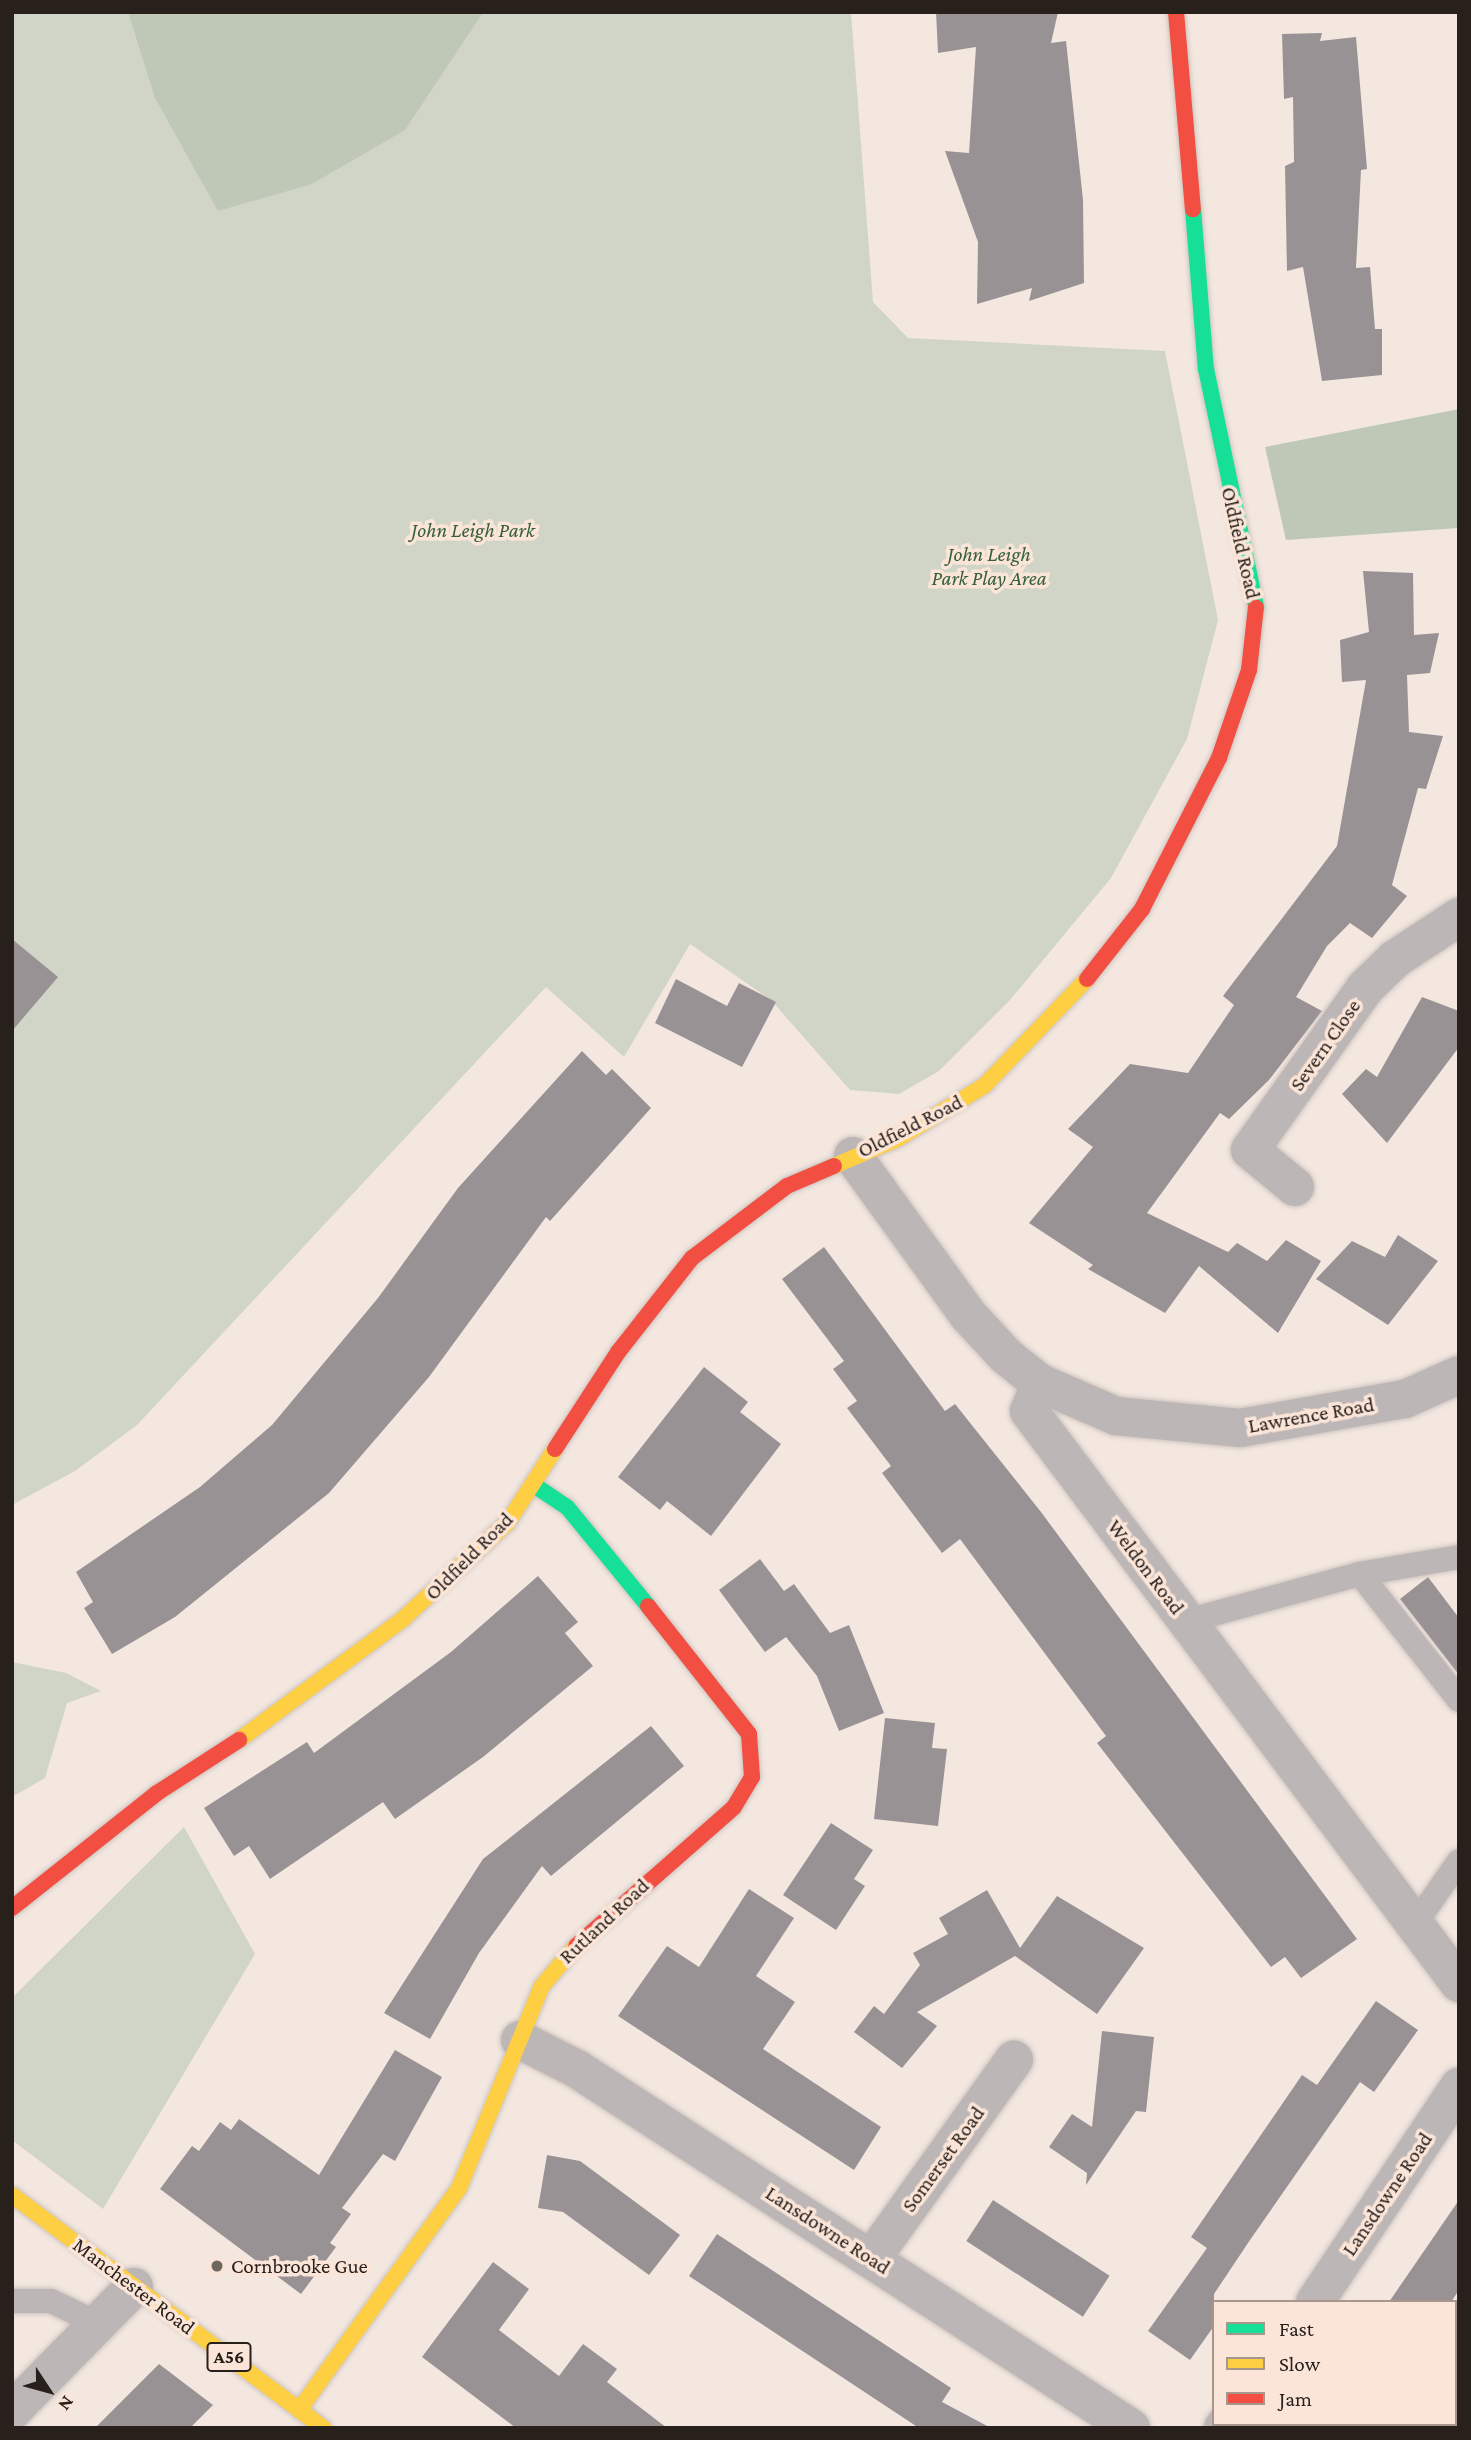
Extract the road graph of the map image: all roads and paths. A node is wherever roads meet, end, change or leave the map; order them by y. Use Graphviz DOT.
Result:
graph roads {
  1 [pos="1176,12"];
  2 [pos="1459,917"];
  3 [pos="853,1156"];
  4 [pos="1295,1187"];
  5 [pos="1459,1376"];
  6 [pos="1040,1383"];
  7 [pos="534,1485"];
  8 [pos="1459,1557"];
  9 [pos="1360,1574"];
  10 [pos="1187,1621"];
  11 [pos="1459,1700"];
  12 [pos="1459,1861"];
  13 [pos="12,1908"];
  14 [pos="1413,1927"];
  15 [pos="1459,1983"];
  16 [pos="520,2040"];
  17 [pos="1014,2060"];
  18 [pos="1459,2087"];
  19 [pos="12,2195"];
  20 [pos="872,2258"];
  21 [pos="134,2287"];
  22 [pos="1316,2300"];
  23 [pos="12,2301"];
  24 [pos="99,2324"];
  25 [pos="12,2411"];
  26 [pos="293,2419"];
  27 [pos="323,2428"];
  28 [pos="1131,2428"];
  1 -- 3 [label="main road, Oldfield Road"];
  2 -- 4 [label="street, Severn Close"];
  3 -- 6 [label="street"];
  3 -- 7 [label="main road, Oldfield Road"];
  5 -- 6 [label="street, Lawrence Road"];
  6 -- 10 [label="street, Weldon Road"];
  7 -- 13 [label="main road, Oldfield Road"];
  7 -- 16 [label="main road, Rutland Road"];
  8 -- 9 [label="lane"];
  9 -- 10 [label="lane"];
  9 -- 11 [label="lane"];
  10 -- 14 [label="street, Weldon Road"];
  12 -- 14 [label="lane"];
  14 -- 15 [label="street, Weldon Road"];
  16 -- 20 [label="street, Lansdowne Road"];
  16 -- 26 [label="main road, Rutland Road"];
  17 -- 20 [label="street, Somerset Road"];
  18 -- 22 [label="street, Lansdowne Road"];
  19 -- 21 [label="main road, Manchester Road / A56"];
  20 -- 28 [label="street, Lansdowne Road"];
  21 -- 24 [label="street"];
  21 -- 26 [label="main road, Manchester Road / A56"];
  23 -- 24 [label="lane"];
  24 -- 25 [label="street"];
  26 -- 27 [label="main road, Manchester Road / A56"];
}
